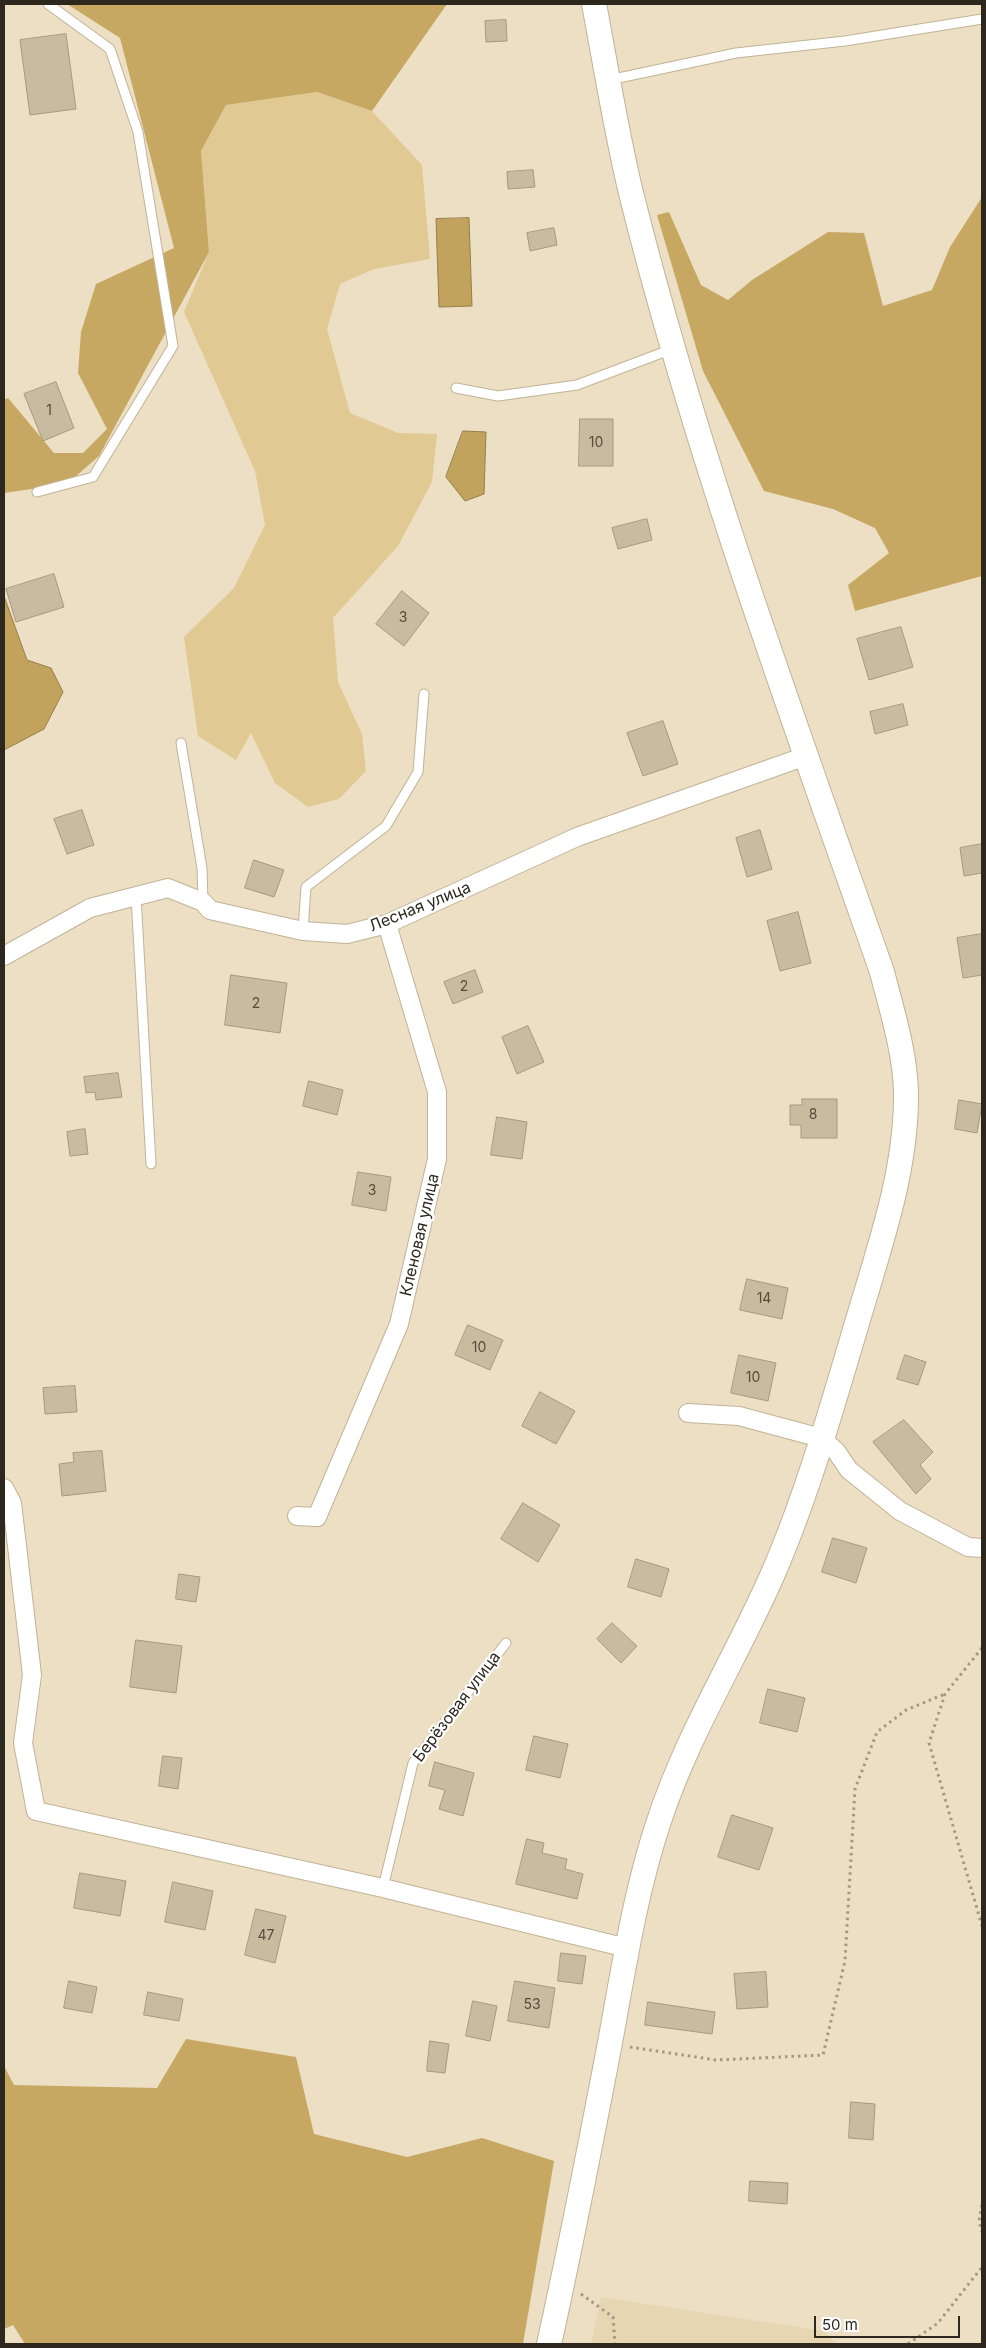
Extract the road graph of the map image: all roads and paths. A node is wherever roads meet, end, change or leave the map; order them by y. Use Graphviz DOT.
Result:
graph roads {
  1 [pos="48,4"];
  2 [pos="594,4"];
  3 [pos="982,19"];
  4 [pos="609,80"];
  5 [pos="675,348"];
  6 [pos="456,388"];
  7 [pos="37,492"];
  8 [pos="424,694"];
  9 [pos="181,743"];
  10 [pos="806,756"];
  11 [pos="136,896"];
  12 [pos="203,902"];
  13 [pos="387,924"];
  14 [pos="303,931"];
  15 [pos="4,956"];
  16 [pos="150,1164"];
  17 [pos="688,1412"];
  18 [pos="821,1438"];
  19 [pos="4,1488"];
  20 [pos="297,1516"];
  21 [pos="982,1548"];
  22 [pos="506,1643"];
  23 [pos="982,1648"];
  24 [pos="945,1694"];
  25 [pos="383,1888"];
  26 [pos="982,1926"];
  27 [pos="626,1948"];
  28 [pos="610,2044"];
  29 [pos="982,2206"];
  30 [pos="982,2232"];
  31 [pos="982,2267"];
  32 [pos="562,2286"];
  33 [pos="549,2344"];
  34 [pos="615,2344"];
  35 [pos="908,2344"];
  1 -- 7 [label="lane"];
  2 -- 4 [label="street"];
  3 -- 4 [label="lane"];
  4 -- 5 [label="street"];
  5 -- 6 [label="lane"];
  5 -- 10 [label="street"];
  8 -- 14 [label="lane"];
  9 -- 12 [label="lane"];
  10 -- 13 [label="street, Лесная улица"];
  10 -- 18 [label="street"];
  11 -- 12 [label="street, Лесная улица"];
  11 -- 15 [label="street, Лесная улица"];
  11 -- 16 [label="lane"];
  12 -- 14 [label="street, Лесная улица"];
  13 -- 14 [label="street, Лесная улица"];
  13 -- 20 [label="street, Кленовая улица"];
  17 -- 18 [label="street"];
  18 -- 21 [label="street"];
  18 -- 27 [label="street"];
  19 -- 25 [label="street"];
  22 -- 25 [label="lane, Берёзовая улица"];
  23 -- 24 [label="path"];
  24 -- 26 [label="path"];
  24 -- 28 [label="path"];
  25 -- 27 [label="street"];
  27 -- 28 [label="street"];
  28 -- 32 [label="street"];
  29 -- 30 [label="path"];
  31 -- 35 [label="path"];
  32 -- 33 [label="street"];
  32 -- 34 [label="path"];
}
